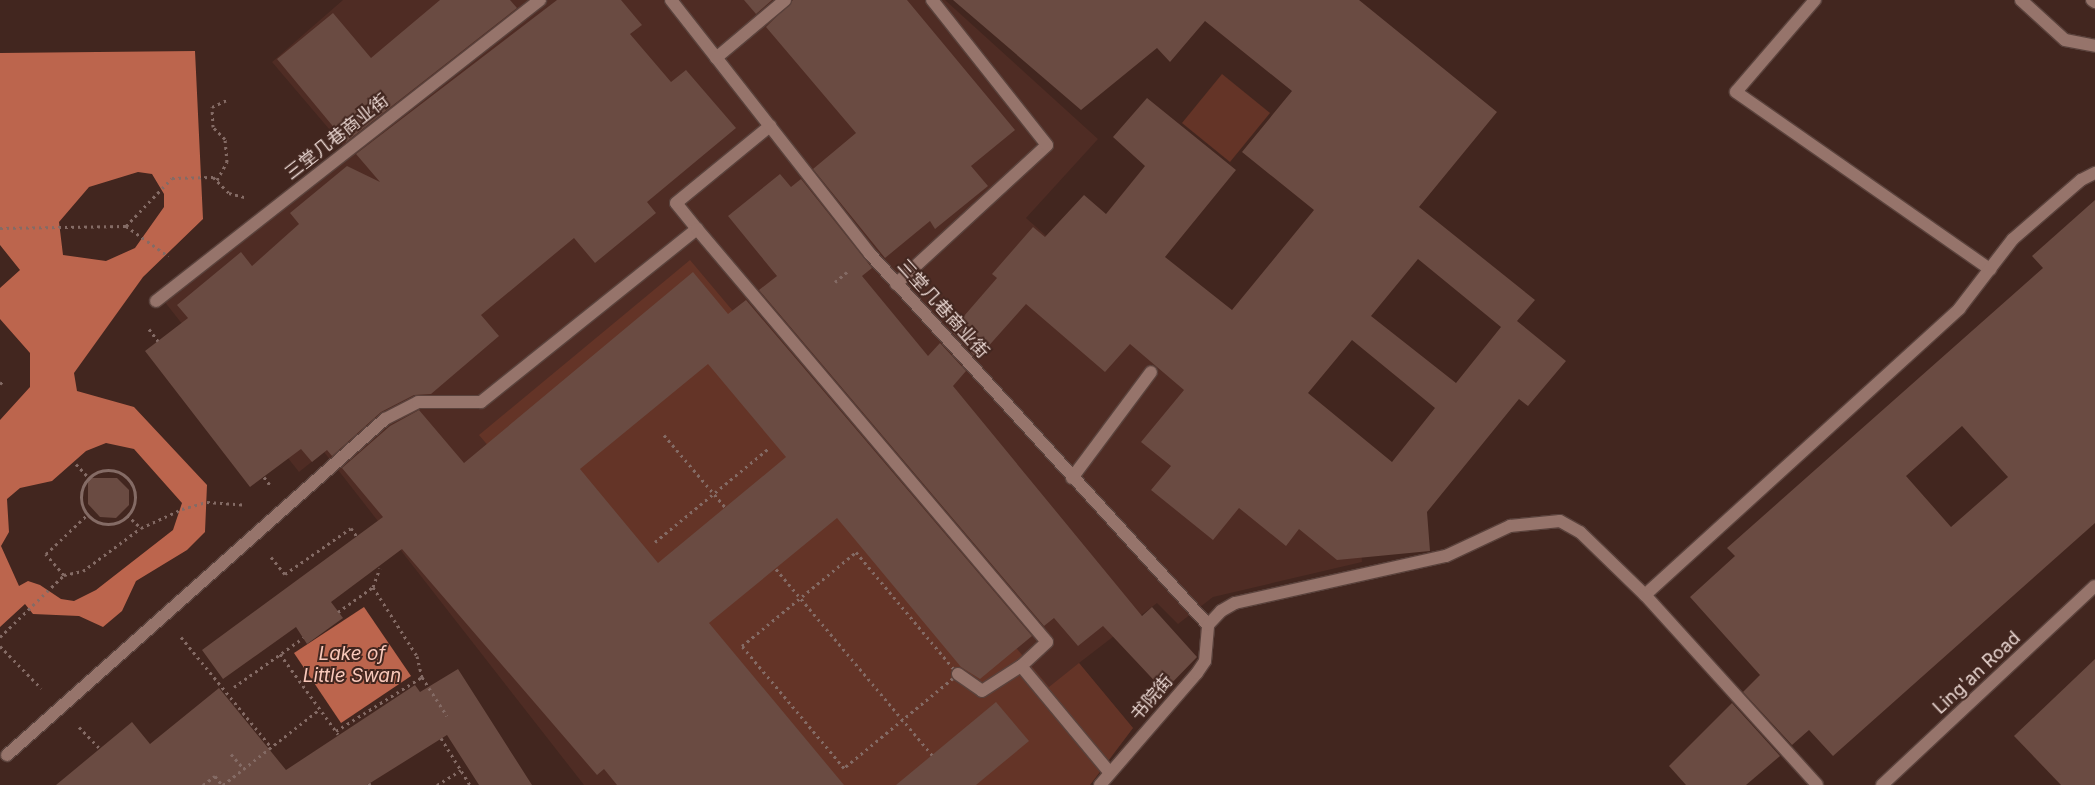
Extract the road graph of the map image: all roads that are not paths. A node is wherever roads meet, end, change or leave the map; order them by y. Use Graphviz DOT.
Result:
graph roads {
  1 [pos="540,0"];
  2 [pos="671,0"];
  3 [pos="785,0"];
  4 [pos="932,0"];
  5 [pos="1815,0"];
  6 [pos="2021,0"];
  7 [pos="2095,46"];
  8 [pos="716,58"];
  9 [pos="770,126"];
  10 [pos="2095,173"];
  11 [pos="697,229"];
  12 [pos="1990,269"];
  13 [pos="896,284"];
  14 [pos="156,301"];
  15 [pos="1151,372"];
  16 [pos="1072,478"];
  17 [pos="2095,586"];
  18 [pos="1645,595"];
  19 [pos="1208,625"];
  20 [pos="1021,666"];
  21 [pos="958,674"];
  22 [pos="7,755"];
  23 [pos="1110,773"];
  24 [pos="1100,785"];
  25 [pos="1817,785"];
  26 [pos="1882,785"];
  1 -- 14 [label="street, 三堂几巷商业街"];
  2 -- 8 [label="street, 三堂几巷商业街"];
  3 -- 8 [label="street"];
  4 -- 13 [label="street"];
  5 -- 12 [label="street"];
  6 -- 7 [label="street"];
  8 -- 9 [label="street, 三堂几巷商业街"];
  9 -- 11 [label="street"];
  9 -- 13 [label="street, 三堂几巷商业街"];
  10 -- 12 [label="street"];
  11 -- 20 [label="street"];
  11 -- 22 [label="street"];
  12 -- 18 [label="street"];
  13 -- 16 [label="street, 三堂几巷商业街"];
  15 -- 16 [label="street"];
  16 -- 19 [label="street, 三堂几巷商业街"];
  17 -- 26 [label="street, Ling'an Road"];
  18 -- 19 [label="street"];
  18 -- 25 [label="street"];
  19 -- 23 [label="street, 书院街"];
  20 -- 21 [label="street"];
  20 -- 23 [label="street"];
  23 -- 24 [label="street, 书院街"];
}
